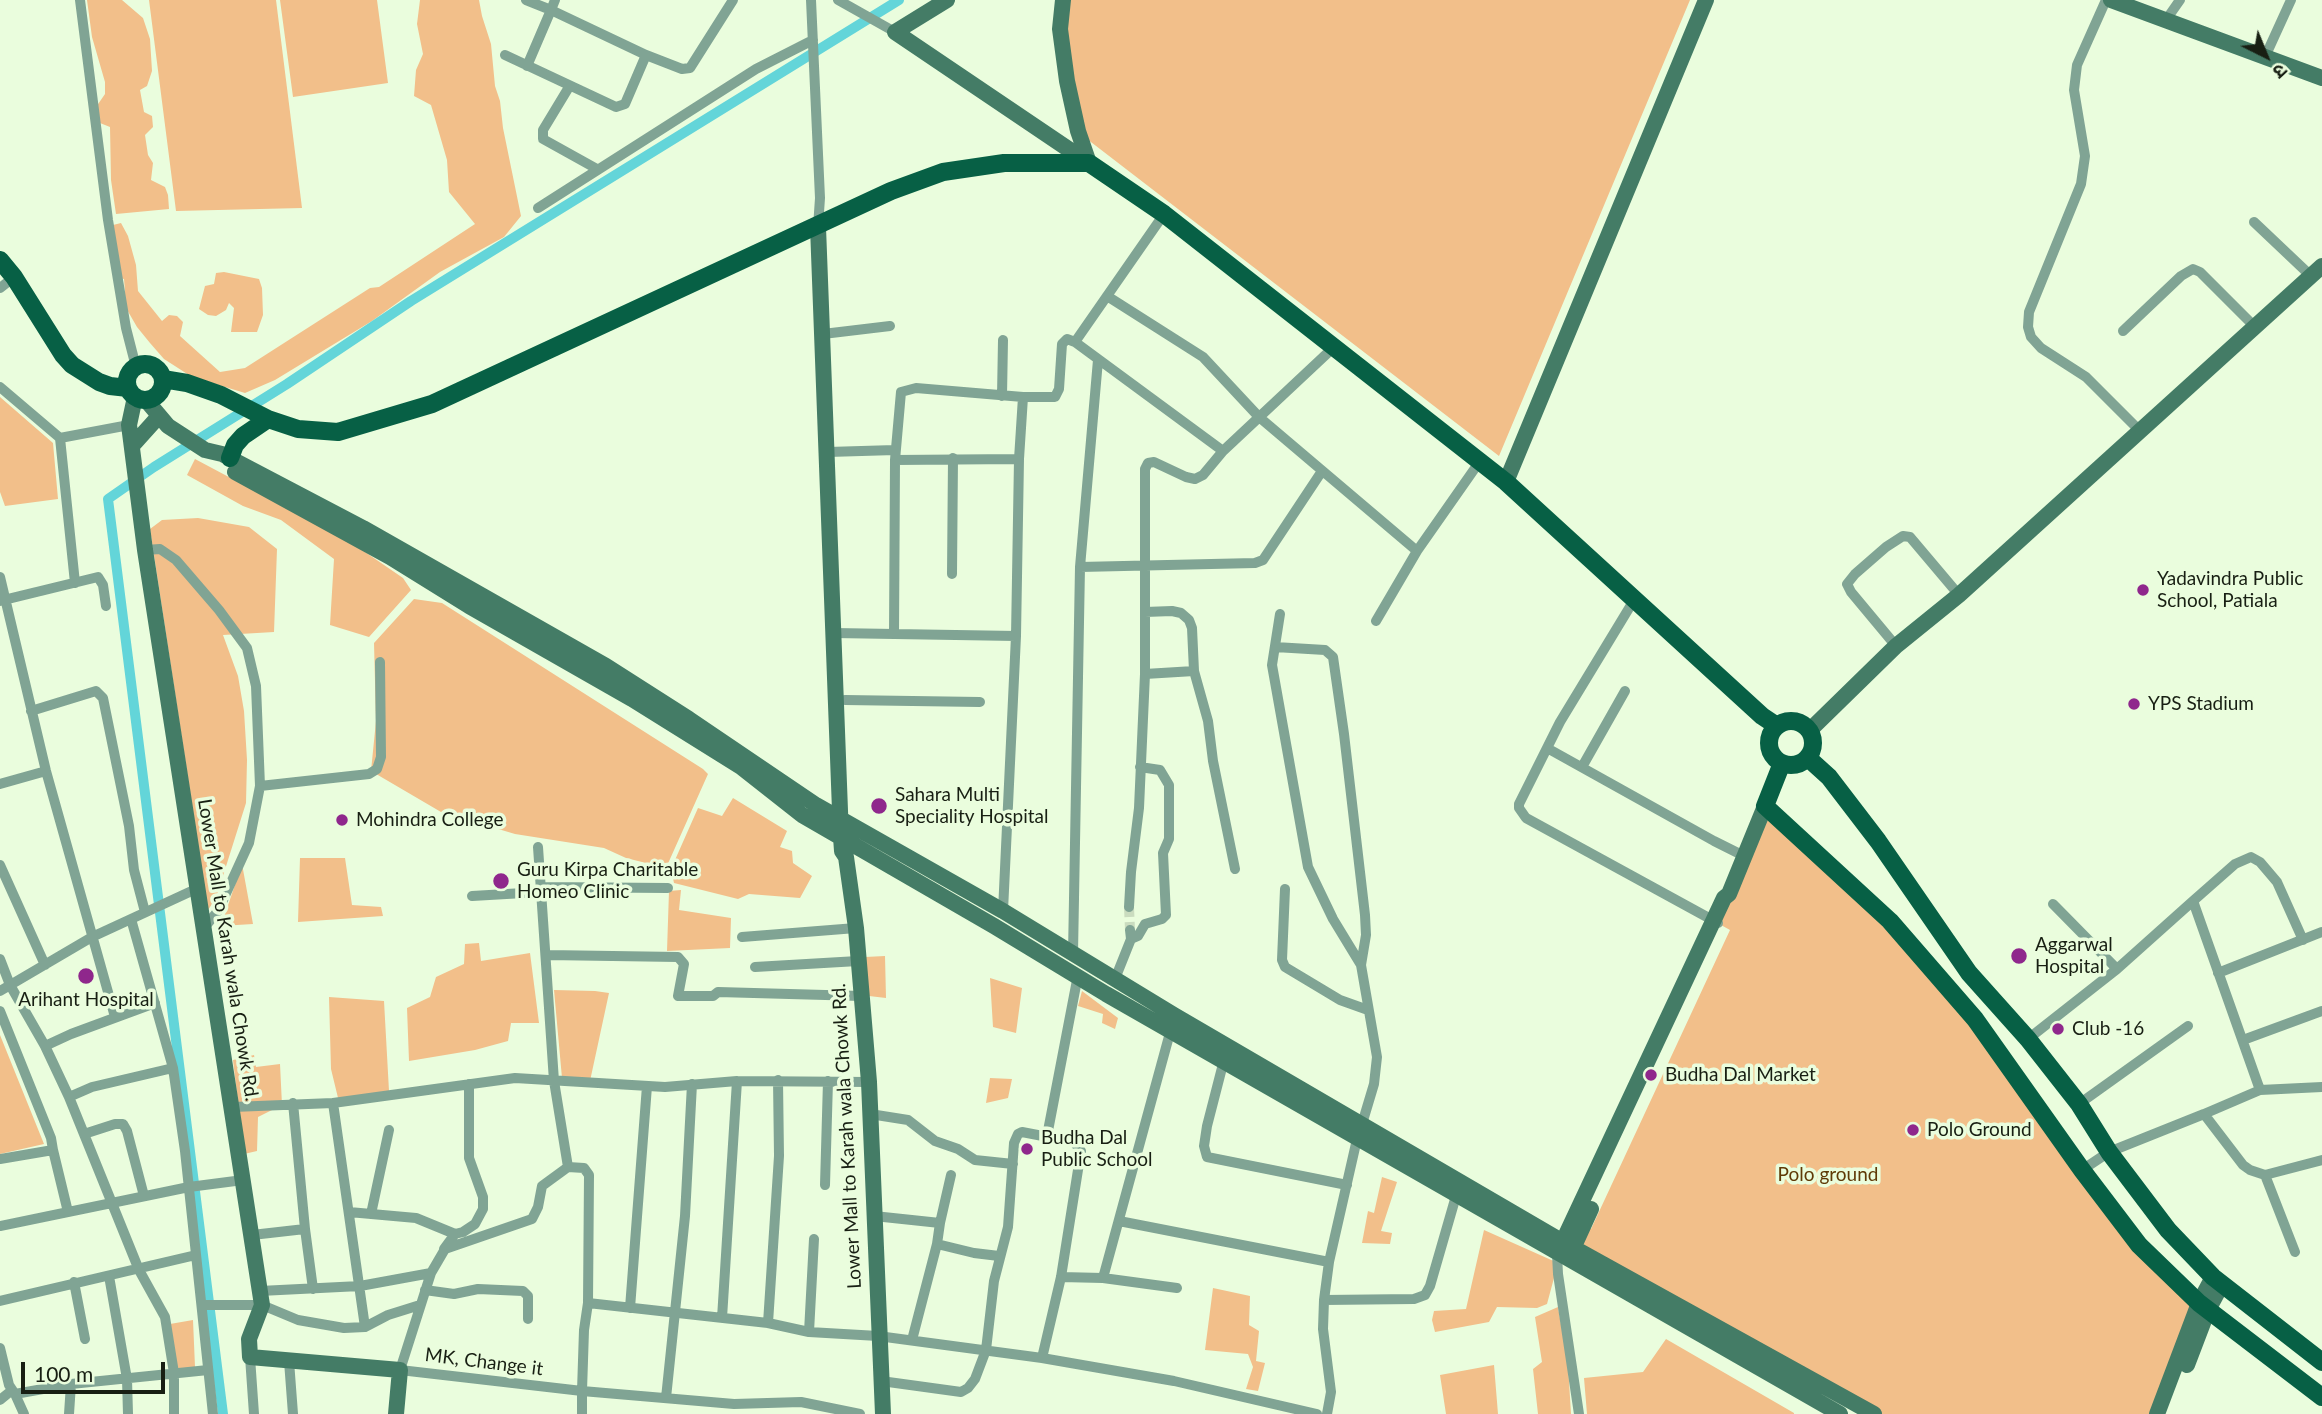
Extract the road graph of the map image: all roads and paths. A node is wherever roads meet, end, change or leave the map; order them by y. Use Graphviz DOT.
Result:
graph roads {
  1 [pos="80,0"];
  2 [pos="526,0"];
  3 [pos="733,0"];
  4 [pos="811,0"];
  5 [pos="838,0"];
  6 [pos="947,0"];
  7 [pos="1062,0"];
  8 [pos="1706,0"];
  9 [pos="2109,0"];
  10 [pos="2180,0"];
  11 [pos="2291,0"];
  12 [pos="856,4"];
  13 [pos="553,5"];
  14 [pos="2166,20"];
  15 [pos="895,32"];
  16 [pos="813,40"];
  17 [pos="505,55"];
  18 [pos="646,55"];
  19 [pos="2265,57"];
  20 [pos="527,66"];
  21 [pos="2322,78"];
  22 [pos="569,87"];
  23 [pos="1089,163"];
  24 [pos="597,169"];
  25 [pos="538,208"];
  26 [pos="1164,214"];
  27 [pos="2254,222"];
  28 [pos="822,225"];
  29 [pos="0,260"];
  30 [pos="2316,271"];
  31 [pos="7,282"];
  32 [pos="1107,296"];
  33 [pos="890,326"];
  34 [pos="2255,327"];
  35 [pos="2123,331"];
  36 [pos="827,334"];
  37 [pos="1003,340"];
  38 [pos="1075,342"];
  39 [pos="1334,347"];
  40 [pos="1098,360"];
  41 [pos="136,367"];
  42 [pos="163,379"];
  43 [pos="0,387"];
  44 [pos="136,395"];
  45 [pos="1002,396"];
  46 [pos="1023,397"];
  47 [pos="258,414"];
  48 [pos="159,416"];
  49 [pos="1259,417"];
  50 [pos="129,425"];
  51 [pos="2141,432"];
  52 [pos="60,438"];
  53 [pos="132,446"];
  54 [pos="204,449"];
  55 [pos="1223,451"];
  56 [pos="832,452"];
  57 [pos="895,455"];
  58 [pos="230,458"];
  59 [pos="953,458"];
  60 [pos="1019,459"];
  61 [pos="1480,461"];
  62 [pos="1322,471"];
  63 [pos="1506,482"];
  64 [pos="145,550"];
  65 [pos="1417,551"];
  66 [pos="1146,566"];
  67 [pos="1080,567"];
  68 [pos="952,574"];
  69 [pos="0,577"];
  70 [pos="75,583"];
  71 [pos="1959,595"];
  72 [pos="2,600"];
  73 [pos="1634,600"];
  74 [pos="106,606"];
  75 [pos="1146,612"];
  76 [pos="1280,614"];
  77 [pos="1376,621"];
  78 [pos="838,633"];
  79 [pos="894,634"];
  80 [pos="1016,636"];
  81 [pos="1896,646"];
  82 [pos="1275,647"];
  83 [pos="380,663"];
  84 [pos="1194,671"];
  85 [pos="1145,674"];
  86 [pos="631,690"];
  87 [pos="1625,691"];
  88 [pos="845,700"];
  89 [pos="980,702"];
  90 [pos="31,711"];
  91 [pos="1777,726"];
  92 [pos="1809,731"];
  93 [pos="1547,748"];
  94 [pos="1808,758"];
  95 [pos="1782,763"];
  96 [pos="1140,767"];
  97 [pos="1582,767"];
  98 [pos="46,771"];
  99 [pos="0,784"];
  100 [pos="260,786"];
  101 [pos="1765,806"];
  102 [pos="846,836"];
  103 [pos="538,847"];
  104 [pos="1744,856"];
  105 [pos="0,865"];
  106 [pos="1236,869"];
  107 [pos="668,888"];
  108 [pos="196,889"];
  109 [pos="1284,889"];
  110 [pos="541,890"];
  111 [pos="472,896"];
  112 [pos="2193,901"];
  113 [pos="2053,904"];
  114 [pos="1129,907"];
  115 [pos="150,910"];
  116 [pos="1003,911"];
  117 [pos="131,919"];
  118 [pos="1717,922"];
  119 [pos="856,928"];
  120 [pos="203,929"];
  121 [pos="2322,932"];
  122 [pos="92,937"];
  123 [pos="742,937"];
  124 [pos="2302,940"];
  125 [pos="1044,946"];
  126 [pos="1073,954"];
  127 [pos="547,955"];
  128 [pos="0,959"];
  129 [pos="858,961"];
  130 [pos="45,965"];
  131 [pos="1361,965"];
  132 [pos="755,967"];
  133 [pos="2117,969"];
  134 [pos="2218,973"];
  135 [pos="1078,975"];
  136 [pos="1115,979"];
  137 [pos="5,988"];
  138 [pos="861,996"];
  139 [pos="155,1003"];
  140 [pos="1367,1010"];
  141 [pos="0,1011"];
  142 [pos="2322,1011"];
  143 [pos="115,1017"];
  144 [pos="2188,1026"];
  145 [pos="1171,1029"];
  146 [pos="2028,1039"];
  147 [pos="2243,1040"];
  148 [pos="45,1046"];
  149 [pos="1224,1060"];
  150 [pos="173,1068"];
  151 [pos="778,1080"];
  152 [pos="554,1081"];
  153 [pos="737,1081"];
  154 [pos="828,1081"];
  155 [pos="869,1082"];
  156 [pos="469,1084"];
  157 [pos="692,1084"];
  158 [pos="647,1086"];
  159 [pos="2322,1087"];
  160 [pos="2260,1090"];
  161 [pos="69,1097"];
  162 [pos="333,1103"];
  163 [pos="293,1104"];
  164 [pos="2079,1104"];
  165 [pos="233,1107"];
  166 [pos="870,1114"];
  167 [pos="2204,1114"];
  168 [pos="389,1130"];
  169 [pos="84,1134"];
  170 [pos="1359,1134"];
  171 [pos="1047,1136"];
  172 [pos="53,1150"];
  173 [pos="2109,1152"];
  174 [pos="0,1159"];
  175 [pos="2322,1160"];
  176 [pos="1013,1164"];
  177 [pos="568,1167"];
  178 [pos="2082,1170"];
  179 [pos="951,1175"];
  180 [pos="2264,1175"];
  181 [pos="243,1180"];
  182 [pos="825,1185"];
  183 [pos="1347,1185"];
  184 [pos="198,1186"];
  185 [pos="144,1196"];
  186 [pos="1456,1196"];
  187 [pos="112,1202"];
  188 [pos="68,1212"];
  189 [pos="349,1212"];
  190 [pos="371,1214"];
  191 [pos="874,1216"];
  192 [pos="1119,1221"];
  193 [pos="940,1223"];
  194 [pos="0,1226"];
  195 [pos="305,1229"];
  196 [pos="455,1234"];
  197 [pos="252,1235"];
  198 [pos="814,1239"];
  199 [pos="937,1244"];
  200 [pos="445,1249"];
  201 [pos="1565,1251"];
  202 [pos="2295,1252"];
  203 [pos="196,1255"];
  204 [pos="999,1256"];
  205 [pos="1329,1262"];
  206 [pos="139,1270"];
  207 [pos="431,1273"];
  208 [pos="109,1276"];
  209 [pos="1061,1277"];
  210 [pos="1103,1278"];
  211 [pos="2217,1280"];
  212 [pos="74,1282"];
  213 [pos="360,1286"];
  214 [pos="1177,1288"];
  215 [pos="313,1289"];
  216 [pos="425,1290"];
  217 [pos="261,1298"];
  218 [pos="1324,1300"];
  219 [pos="0,1301"];
  220 [pos="206,1304"];
  221 [pos="588,1304"];
  222 [pos="420,1305"];
  223 [pos="2203,1307"];
  224 [pos="630,1308"];
  225 [pos="673,1313"];
  226 [pos="528,1318"];
  227 [pos="722,1318"];
  228 [pos="768,1323"];
  229 [pos="365,1326"];
  230 [pos="810,1332"];
  231 [pos="878,1336"];
  232 [pos="85,1339"];
  233 [pos="912,1340"];
  234 [pos="0,1348"];
  235 [pos="986,1350"];
  236 [pos="250,1357"];
  237 [pos="1042,1358"];
  238 [pos="289,1362"];
  239 [pos="2322,1362"];
  240 [pos="208,1370"];
  241 [pos="400,1370"];
  242 [pos="174,1373"];
  243 [pos="127,1379"];
  244 [pos="881,1381"];
  245 [pos="71,1384"];
  246 [pos="2319,1389"];
  247 [pos="582,1391"];
  248 [pos="13,1393"];
  249 [pos="666,1398"];
  250 [pos="0,1400"];
  251 [pos="738,1409"];
  252 [pos="830,1411"];
  253 [pos="1832,1412"];
  254 [pos="24,1414"];
  255 [pos="69,1414"];
  256 [pos="128,1414"];
  257 [pos="174,1414"];
  258 [pos="213,1414"];
  259 [pos="254,1414"];
  260 [pos="293,1414"];
  261 [pos="396,1414"];
  262 [pos="582,1414"];
  263 [pos="860,1414"];
  264 [pos="883,1414"];
  265 [pos="1317,1414"];
  266 [pos="1327,1414"];
  267 [pos="1579,1414"];
  268 [pos="1874,1414"];
  269 [pos="2157,1414"];
  270 [pos="2169,1414"];
  1 -- 41 [label="street"];
  2 -- 13 [label="street"];
  3 -- 18 [label="street"];
  4 -- 16 [label="street"];
  5 -- 12 [label="street"];
  6 -- 15 [label="main road"];
  7 -- 23 [label="main road"];
  8 -- 63 [label="main road"];
  9 -- 14 [label="main road"];
  9 -- 51 [label="street"];
  10 -- 14 [label="street"];
  11 -- 19 [label="street"];
  12 -- 15 [label="street"];
  13 -- 18 [label="street"];
  13 -- 20 [label="street"];
  14 -- 19 [label="main road"];
  15 -- 23 [label="main road"];
  16 -- 24 [label="street"];
  16 -- 28 [label="street"];
  17 -- 20 [label="street"];
  18 -- 22 [label="street"];
  19 -- 21 [label="main road"];
  20 -- 22 [label="street"];
  22 -- 24 [label="street"];
  23 -- 26 [label="main road"];
  23 -- 28 [label="main road"];
  24 -- 25 [label="street"];
  26 -- 32 [label="street"];
  26 -- 39 [label="main road"];
  27 -- 30 [label="street"];
  28 -- 36 [label="main road"];
  28 -- 47 [label="main road"];
  29 -- 31 [label="main road"];
  30 -- 34 [label="main road"];
  31 -- 44 [label="main road"];
  32 -- 38 [label="street"];
  32 -- 49 [label="street"];
  33 -- 36 [label="street"];
  34 -- 35 [label="street"];
  34 -- 51 [label="main road"];
  36 -- 56 [label="main road"];
  37 -- 45 [label="street"];
  38 -- 40 [label="street"];
  38 -- 46 [label="street"];
  39 -- 49 [label="street"];
  39 -- 61 [label="main road"];
  40 -- 55 [label="street"];
  40 -- 67 [label="street"];
  41 -- 42 [label="main road"];
  41 -- 44 [label="main road"];
  42 -- 44 [label="main road"];
  42 -- 47 [label="main road"];
  43 -- 52 [label="street"];
  44 -- 48 [label="main road"];
  44 -- 50 [label="main road, Lower Mall to Karah wala Chowk Rd."];
  45 -- 46 [label="street"];
  45 -- 57 [label="street"];
  46 -- 60 [label="street"];
  47 -- 58 [label="main road"];
  48 -- 53 [label="main road"];
  48 -- 54 [label="main road"];
  49 -- 55 [label="street"];
  49 -- 62 [label="street"];
  50 -- 52 [label="street"];
  50 -- 53 [label="main road, Lower Mall to Karah wala Chowk Rd."];
  51 -- 71 [label="main road"];
  52 -- 70 [label="street"];
  53 -- 64 [label="main road, Lower Mall to Karah wala Chowk Rd."];
  54 -- 58 [label="main road"];
  54 -- 86 [label="main road"];
  55 -- 66 [label="street"];
  56 -- 57 [label="street"];
  56 -- 78 [label="main road"];
  57 -- 59 [label="street"];
  57 -- 79 [label="street"];
  58 -- 86 [label="main road"];
  59 -- 60 [label="street"];
  59 -- 68 [label="street"];
  60 -- 80 [label="street"];
  61 -- 63 [label="main road"];
  61 -- 65 [label="street"];
  62 -- 65 [label="street"];
  62 -- 66 [label="street"];
  63 -- 73 [label="main road"];
  64 -- 100 [label="street"];
  64 -- 108 [label="main road, Lower Mall to Karah wala Chowk Rd."];
  65 -- 77 [label="street"];
  66 -- 67 [label="street"];
  66 -- 75 [label="street"];
  67 -- 126 [label="street"];
  69 -- 72 [label="street"];
  70 -- 72 [label="street"];
  70 -- 74 [label="street"];
  71 -- 81 [label="main road"];
  71 -- 81 [label="street"];
  72 -- 90 [label="street"];
  73 -- 91 [label="main road"];
  73 -- 93 [label="street"];
  75 -- 84 [label="street"];
  75 -- 85 [label="street"];
  76 -- 82 [label="street"];
  78 -- 79 [label="street"];
  78 -- 88 [label="main road"];
  78 -- 102 [label="main road"];
  79 -- 80 [label="street"];
  80 -- 116 [label="street"];
  81 -- 92 [label="main road"];
  82 -- 131 [label="street"];
  82 -- 131 [label="street"];
  83 -- 100 [label="street"];
  84 -- 85 [label="street"];
  84 -- 106 [label="street"];
  85 -- 96 [label="street"];
  86 -- 102 [label="main road"];
  87 -- 97 [label="street"];
  88 -- 89 [label="street"];
  88 -- 102 [label="main road"];
  90 -- 98 [label="street"];
  90 -- 115 [label="street"];
  91 -- 92 [label="main road"];
  91 -- 95 [label="main road"];
  92 -- 94 [label="main road"];
  93 -- 97 [label="street"];
  93 -- 118 [label="street"];
  94 -- 95 [label="main road"];
  94 -- 146 [label="main road"];
  95 -- 101 [label="main road"];
  96 -- 114 [label="street"];
  96 -- 136 [label="street"];
  97 -- 104 [label="street"];
  98 -- 99 [label="street"];
  98 -- 122 [label="street"];
  100 -- 120 [label="street"];
  101 -- 104 [label="main road"];
  101 -- 178 [label="main road"];
  102 -- 116 [label="main road"];
  102 -- 119 [label="main road, Lower Mall to Karah wala Chowk Rd."];
  102 -- 125 [label="main road"];
  103 -- 110 [label="street"];
  104 -- 118 [label="main road"];
  105 -- 130 [label="street"];
  107 -- 110 [label="street"];
  108 -- 115 [label="street"];
  108 -- 120 [label="main road, Lower Mall to Karah wala Chowk Rd."];
  109 -- 140 [label="street"];
  110 -- 111 [label="street"];
  110 -- 127 [label="street"];
  112 -- 124 [label="street"];
  112 -- 133 [label="street"];
  112 -- 134 [label="street"];
  113 -- 133 [label="street"];
  115 -- 117 [label="street"];
  116 -- 125 [label="main road"];
  117 -- 122 [label="street"];
  117 -- 139 [label="street"];
  118 -- 201 [label="main road"];
  119 -- 123 [label="street"];
  119 -- 129 [label="main road, Lower Mall to Karah wala Chowk Rd."];
  120 -- 165 [label="main road, Lower Mall to Karah wala Chowk Rd."];
  121 -- 124 [label="street"];
  122 -- 130 [label="street"];
  122 -- 143 [label="street"];
  124 -- 134 [label="street"];
  125 -- 126 [label="main road"];
  125 -- 135 [label="main road"];
  126 -- 136 [label="main road"];
  127 -- 138 [label="street"];
  127 -- 152 [label="street"];
  128 -- 137 [label="street"];
  129 -- 132 [label="street"];
  129 -- 138 [label="main road, Lower Mall to Karah wala Chowk Rd."];
  130 -- 137 [label="street"];
  131 -- 140 [label="street"];
  133 -- 146 [label="street"];
  134 -- 147 [label="street"];
  135 -- 145 [label="main road"];
  135 -- 171 [label="street"];
  136 -- 170 [label="main road"];
  137 -- 148 [label="street"];
  138 -- 155 [label="main road, Lower Mall to Karah wala Chowk Rd."];
  139 -- 143 [label="street"];
  139 -- 150 [label="street"];
  140 -- 170 [label="street"];
  141 -- 172 [label="street"];
  142 -- 147 [label="street"];
  143 -- 148 [label="street"];
  144 -- 164 [label="street"];
  145 -- 149 [label="main road"];
  145 -- 192 [label="street"];
  146 -- 164 [label="main road"];
  147 -- 160 [label="street"];
  148 -- 161 [label="street"];
  149 -- 170 [label="main road"];
  149 -- 183 [label="street"];
  150 -- 161 [label="street"];
  150 -- 184 [label="street"];
  151 -- 153 [label="street"];
  151 -- 154 [label="street"];
  151 -- 228 [label="street"];
  152 -- 156 [label="street"];
  152 -- 158 [label="street"];
  152 -- 177 [label="street"];
  153 -- 157 [label="street"];
  153 -- 227 [label="street"];
  154 -- 155 [label="street"];
  154 -- 182 [label="street"];
  155 -- 166 [label="main road, Lower Mall to Karah wala Chowk Rd."];
  156 -- 162 [label="street"];
  156 -- 196 [label="street, MK, Change it"];
  157 -- 158 [label="street"];
  157 -- 225 [label="street"];
  158 -- 224 [label="street"];
  159 -- 160 [label="street"];
  160 -- 167 [label="street"];
  161 -- 169 [label="street"];
  162 -- 163 [label="street"];
  162 -- 189 [label="street"];
  163 -- 165 [label="street"];
  163 -- 195 [label="street"];
  164 -- 173 [label="main road"];
  165 -- 181 [label="main road, Lower Mall to Karah wala Chowk Rd."];
  166 -- 176 [label="street"];
  166 -- 191 [label="main road, Lower Mall to Karah wala Chowk Rd."];
  167 -- 173 [label="street"];
  167 -- 180 [label="street"];
  168 -- 190 [label="street"];
  169 -- 185 [label="street"];
  169 -- 187 [label="street"];
  170 -- 183 [label="street"];
  170 -- 186 [label="main road"];
  170 -- 201 [label="main road"];
  171 -- 176 [label="street"];
  171 -- 209 [label="street"];
  172 -- 174 [label="street"];
  172 -- 188 [label="street"];
  173 -- 178 [label="street"];
  173 -- 211 [label="main road"];
  175 -- 180 [label="street"];
  176 -- 204 [label="street"];
  177 -- 200 [label="street"];
  177 -- 221 [label="street"];
  178 -- 223 [label="main road"];
  179 -- 193 [label="street"];
  180 -- 202 [label="street"];
  181 -- 184 [label="street"];
  181 -- 197 [label="main road, Lower Mall to Karah wala Chowk Rd."];
  183 -- 205 [label="street"];
  184 -- 185 [label="street"];
  184 -- 203 [label="street"];
  185 -- 187 [label="street"];
  186 -- 201 [label="main road"];
  186 -- 218 [label="street"];
  187 -- 188 [label="street"];
  187 -- 206 [label="street"];
  188 -- 194 [label="street"];
  189 -- 190 [label="street"];
  189 -- 213 [label="street"];
  190 -- 196 [label="street"];
  191 -- 193 [label="street"];
  191 -- 231 [label="main road, Lower Mall to Karah wala Chowk Rd."];
  192 -- 205 [label="street"];
  192 -- 210 [label="street"];
  193 -- 199 [label="street"];
  195 -- 197 [label="street"];
  195 -- 215 [label="street"];
  196 -- 200 [label="street, MK, Change it"];
  197 -- 217 [label="main road, Lower Mall to Karah wala Chowk Rd."];
  198 -- 230 [label="street"];
  199 -- 204 [label="street"];
  199 -- 233 [label="street"];
  200 -- 207 [label="street, MK, Change it"];
  201 -- 253 [label="main road"];
  201 -- 267 [label="street"];
  201 -- 268 [label="main road"];
  203 -- 206 [label="street"];
  203 -- 220 [label="street"];
  204 -- 235 [label="street"];
  205 -- 218 [label="street"];
  206 -- 208 [label="street"];
  206 -- 242 [label="street"];
  207 -- 213 [label="street"];
  207 -- 216 [label="street, MK, Change it"];
  208 -- 212 [label="street"];
  208 -- 243 [label="street"];
  209 -- 210 [label="street"];
  209 -- 237 [label="street"];
  210 -- 214 [label="street"];
  211 -- 223 [label="main road"];
  211 -- 239 [label="main road"];
  212 -- 219 [label="street"];
  212 -- 232 [label="street"];
  213 -- 215 [label="street"];
  213 -- 229 [label="street"];
  215 -- 217 [label="street"];
  216 -- 222 [label="street, MK, Change it"];
  216 -- 226 [label="street"];
  217 -- 220 [label="street"];
  217 -- 229 [label="street"];
  217 -- 236 [label="main road, Lower Mall to Karah wala Chowk Rd."];
  218 -- 266 [label="street"];
  220 -- 240 [label="street"];
  221 -- 224 [label="street"];
  221 -- 247 [label="street"];
  222 -- 229 [label="street"];
  222 -- 241 [label="street, MK, Change it"];
  223 -- 246 [label="main road"];
  223 -- 269 [label="main road"];
  223 -- 270 [label="main road"];
  224 -- 225 [label="street"];
  225 -- 227 [label="street"];
  225 -- 249 [label="street"];
  227 -- 228 [label="street"];
  228 -- 230 [label="street"];
  230 -- 231 [label="street"];
  231 -- 233 [label="street"];
  231 -- 244 [label="main road, Lower Mall to Karah wala Chowk Rd."];
  233 -- 235 [label="street"];
  234 -- 248 [label="street"];
  235 -- 237 [label="street"];
  235 -- 244 [label="street"];
  236 -- 238 [label="main road"];
  236 -- 259 [label="street"];
  237 -- 265 [label="street"];
  238 -- 241 [label="main road"];
  238 -- 260 [label="street"];
  240 -- 242 [label="street"];
  240 -- 258 [label="street"];
  241 -- 247 [label="street, MK, Change it"];
  241 -- 261 [label="main road"];
  242 -- 243 [label="street"];
  242 -- 257 [label="street"];
  243 -- 245 [label="street"];
  243 -- 256 [label="street"];
  244 -- 264 [label="main road, Lower Mall to Karah wala Chowk Rd."];
  245 -- 248 [label="street"];
  245 -- 255 [label="street"];
  247 -- 249 [label="street, MK, Change it"];
  247 -- 262 [label="street"];
  248 -- 250 [label="street"];
  248 -- 254 [label="street"];
  249 -- 251 [label="street, MK, Change it"];
  251 -- 252 [label="street, MK, Change it"];
  252 -- 263 [label="street, MK, Change it"];
}
